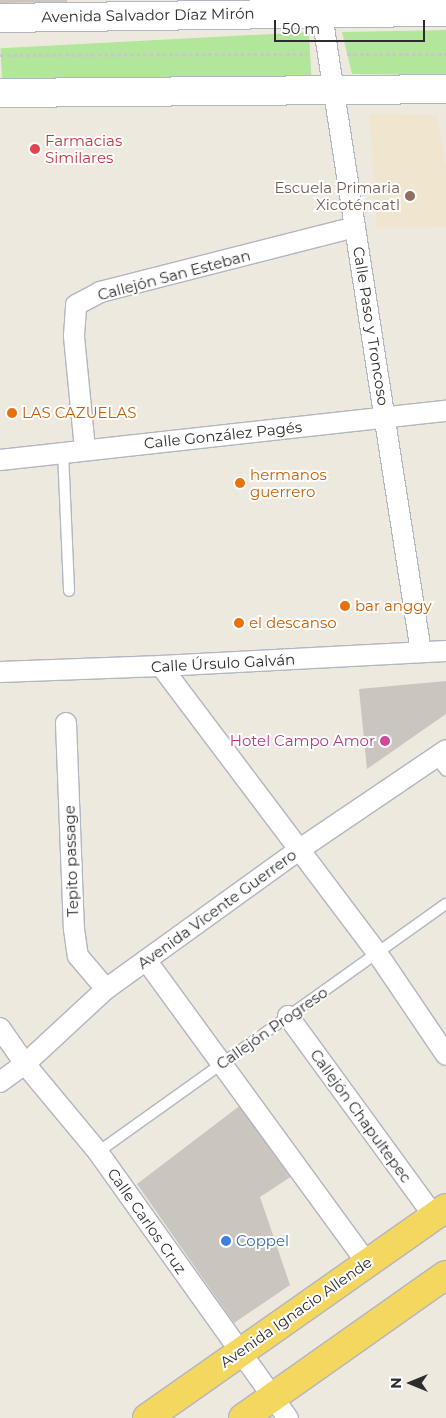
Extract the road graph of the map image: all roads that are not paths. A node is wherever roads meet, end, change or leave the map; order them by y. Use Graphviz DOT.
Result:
graph roads {
  1 [pos="321,6"];
  2 [pos="446,12"];
  3 [pos="0,18"];
  4 [pos="446,89"];
  5 [pos="333,90"];
  6 [pos="0,92"];
  7 [pos="355,227"];
  8 [pos="446,412"];
  9 [pos="386,418"];
  10 [pos="85,450"];
  11 [pos="63,452"];
  12 [pos="0,460"];
  13 [pos="69,590"];
  14 [pos="446,651"];
  15 [pos="421,652"];
  16 [pos="161,666"];
  17 [pos="0,672"];
  18 [pos="66,723"];
  19 [pos="443,760"];
  20 [pos="300,849"];
  21 [pos="446,904"];
  22 [pos="377,953"];
  23 [pos="146,960"];
  24 [pos="106,989"];
  25 [pos="288,1016"];
  26 [pos="0,1028"];
  27 [pos="444,1047"];
  28 [pos="25,1064"];
  29 [pos="221,1064"];
  30 [pos="0,1082"];
  31 [pos="98,1152"];
  32 [pos="440,1212"];
  33 [pos="366,1262"];
  34 [pos="446,1275"];
  35 [pos="240,1352"];
  36 [pos="280,1408"];
  37 [pos="146,1418"];
  38 [pos="243,1418"];
  1 -- 2 [label="main road, Avenida Salvador Díaz Mirón"];
  1 -- 3 [label="main road, Avenida Salvador Díaz Mirón"];
  1 -- 5 [label="street, Calle Paso y Troncoso"];
  4 -- 5 [label="main road"];
  5 -- 6 [label="main road"];
  5 -- 7 [label="street, Calle Paso y Troncoso"];
  7 -- 9 [label="street, Calle Paso y Troncoso"];
  7 -- 10 [label="street, Callejón San Esteban"];
  8 -- 9 [label="street, Calle González Pagés"];
  9 -- 10 [label="street, Calle González Pagés"];
  9 -- 15 [label="street, Calle Paso y Troncoso"];
  10 -- 11 [label="street, Calle González Pagés"];
  11 -- 12 [label="street, Calle González Pagés"];
  11 -- 13 [label="lane"];
  14 -- 15 [label="street, Calle Úrsulo Galván"];
  15 -- 16 [label="street, Calle Úrsulo Galván"];
  16 -- 17 [label="street, Calle Úrsulo Galván"];
  16 -- 20 [label="street"];
  18 -- 24 [label="street, Tepito passage"];
  19 -- 20 [label="street, Avenida Vicente Guerrero"];
  20 -- 22 [label="street"];
  20 -- 23 [label="street, Avenida Vicente Guerrero"];
  21 -- 22 [label="lane, Callejón Progreso"];
  22 -- 25 [label="lane, Callejón Progreso"];
  22 -- 27 [label="street"];
  23 -- 24 [label="street, Avenida Vicente Guerrero"];
  23 -- 29 [label="street"];
  24 -- 28 [label="street, Avenida Vicente Guerrero"];
  25 -- 29 [label="lane, Callejón Progreso"];
  25 -- 32 [label="street, Callejón Chapultepec"];
  26 -- 28 [label="street, Calle Carlos Cruz"];
  28 -- 30 [label="street, Avenida Vicente Guerrero"];
  28 -- 31 [label="street, Calle Carlos Cruz"];
  29 -- 31 [label="lane, Callejón Progreso"];
  29 -- 33 [label="street"];
  31 -- 35 [label="street, Calle Carlos Cruz"];
  32 -- 33 [label="main road, Avenida Ignacio Allende"];
  33 -- 35 [label="main road, Avenida Ignacio Allende"];
  34 -- 36 [label="main road"];
  35 -- 36 [label="street, Calle Carlos Cruz"];
  35 -- 37 [label="main road, Avenida Ignacio Allende"];
  36 -- 38 [label="main road"];
}
